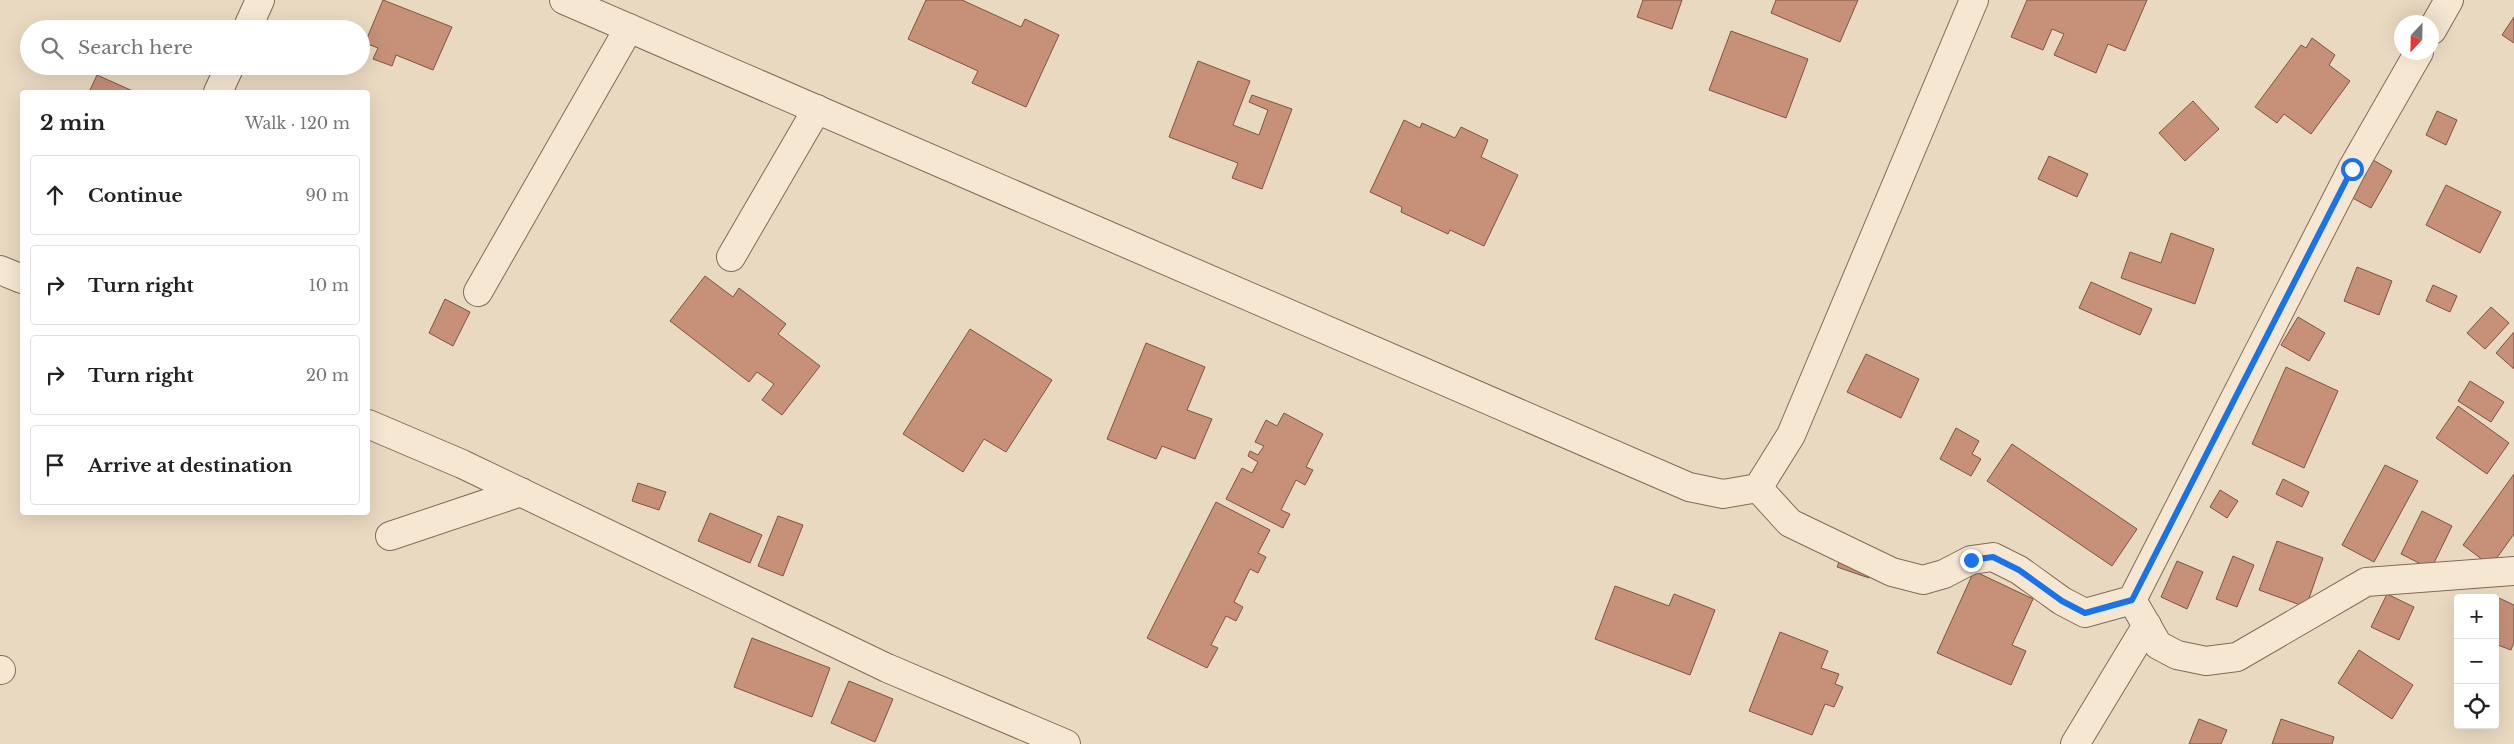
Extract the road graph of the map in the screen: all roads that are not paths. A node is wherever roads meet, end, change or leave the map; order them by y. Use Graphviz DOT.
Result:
graph roads {
  1 [pos="260,0"];
  2 [pos="564,0"];
  3 [pos="1974,0"];
  4 [pos="2449,0"];
  5 [pos="2439,18"];
  6 [pos="251,20"];
  7 [pos="629,28"];
  8 [pos="2414,60"];
  9 [pos="226,75"];
  10 [pos="219,90"];
  11 [pos="817,109"];
  12 [pos="731,257"];
  13 [pos="0,270"];
  14 [pos="20,278"];
  15 [pos="478,292"];
  16 [pos="370,425"];
  17 [pos="1758,488"];
  18 [pos="521,492"];
  19 [pos="390,536"];
  20 [pos="2514,571"];
  21 [pos="2132,600"];
  22 [pos="2147,625"];
  23 [pos="1066,744"];
  24 [pos="2075,744"];
  1 -- 6 [label="street"];
  2 -- 7 [label="street"];
  3 -- 17 [label="street"];
  4 -- 5 [label="street"];
  7 -- 11 [label="street"];
  7 -- 15 [label="street"];
  8 -- 21 [label="street"];
  9 -- 10 [label="street"];
  11 -- 12 [label="street"];
  11 -- 17 [label="street"];
  13 -- 14 [label="street"];
  16 -- 18 [label="street"];
  17 -- 21 [label="street"];
  18 -- 19 [label="street"];
  18 -- 23 [label="street"];
  20 -- 22 [label="street"];
  21 -- 22 [label="street"];
  22 -- 24 [label="street"];
}
